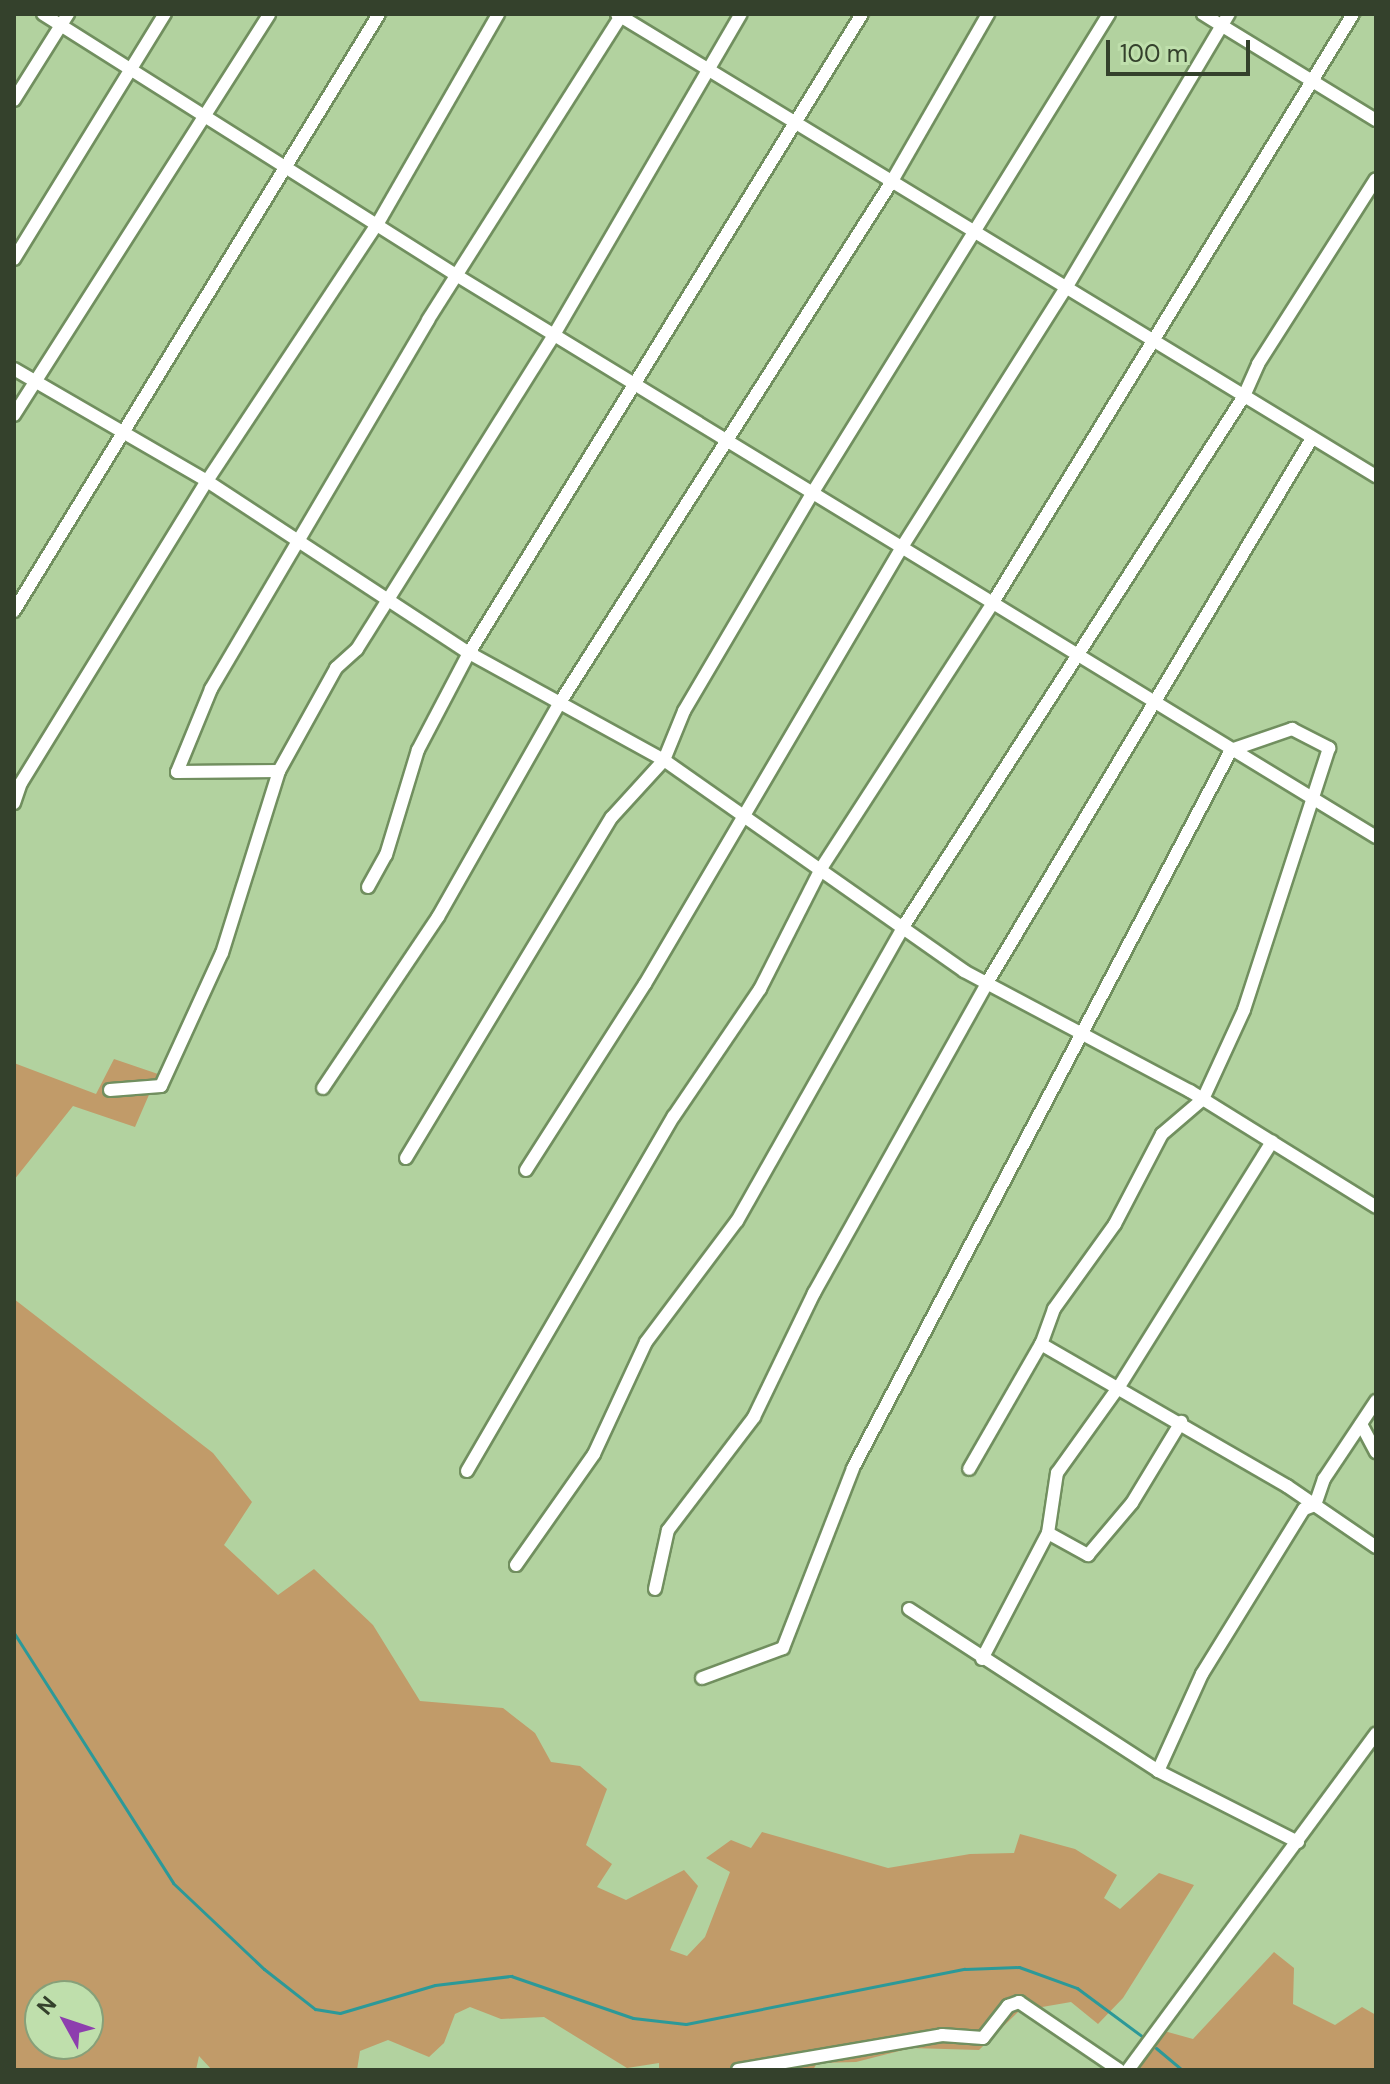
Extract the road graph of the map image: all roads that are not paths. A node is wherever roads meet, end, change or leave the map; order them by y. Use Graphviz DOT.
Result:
graph roads {
  1 [pos="43,14"];
  2 [pos="165,14"];
  3 [pos="269,14"];
  4 [pos="379,14"];
  5 [pos="498,14"];
  6 [pos="741,14"];
  7 [pos="862,14"];
  8 [pos="988,14"];
  9 [pos="1109,14"];
  10 [pos="1203,14"];
  11 [pos="1353,14"];
  12 [pos="620,15"];
  13 [pos="65,19"];
  14 [pos="1226,20"];
  15 [pos="706,68"];
  16 [pos="130,69"];
  17 [pos="1312,81"];
  18 [pos="14,100"];
  19 [pos="203,118"];
  20 [pos="1376,120"];
  21 [pos="796,123"];
  22 [pos="286,165"];
  23 [pos="1376,179"];
  24 [pos="892,181"];
  25 [pos="378,223"];
  26 [pos="974,231"];
  27 [pos="14,259"];
  28 [pos="456,275"];
  29 [pos="1066,288"];
  30 [pos="555,333"];
  31 [pos="1152,340"];
  32 [pos="14,369"];
  33 [pos="36,382"];
  34 [pos="638,382"];
  35 [pos="1244,396"];
  36 [pos="14,415"];
  37 [pos="123,433"];
  38 [pos="726,437"];
  39 [pos="1312,438"];
  40 [pos="1376,476"];
  41 [pos="207,481"];
  42 [pos="813,492"];
  43 [pos="299,543"];
  44 [pos="902,547"];
  45 [pos="388,602"];
  46 [pos="992,604"];
  47 [pos="14,611"];
  48 [pos="469,653"];
  49 [pos="1078,657"];
  50 [pos="1154,703"];
  51 [pos="559,704"];
  52 [pos="1231,750"];
  53 [pos="664,760"];
  54 [pos="279,771"];
  55 [pos="1316,801"];
  56 [pos="14,803"];
  57 [pos="744,814"];
  58 [pos="1376,837"];
  59 [pos="822,867"];
  60 [pos="368,887"];
  61 [pos="903,927"];
  62 [pos="987,983"];
  63 [pos="1080,1032"];
  64 [pos="323,1088"];
  65 [pos="110,1090"];
  66 [pos="1203,1099"];
  67 [pos="1272,1142"];
  68 [pos="406,1158"];
  69 [pos="526,1170"];
  70 [pos="1376,1207"];
  71 [pos="1041,1344"];
  72 [pos="1120,1385"];
  73 [pos="1376,1401"];
  74 [pos="1181,1422"];
  75 [pos="1361,1424"];
  76 [pos="1376,1452"];
  77 [pos="969,1469"];
  78 [pos="467,1471"];
  79 [pos="1315,1505"];
  80 [pos="1048,1533"];
  81 [pos="1376,1547"];
  82 [pos="516,1565"];
  83 [pos="655,1589"];
  84 [pos="909,1609"];
  85 [pos="982,1659"];
  86 [pos="702,1678"];
  87 [pos="1376,1734"];
  88 [pos="1158,1771"];
  89 [pos="1298,1842"];
  90 [pos="738,2070"];
  91 [pos="1119,2070"];
  92 [pos="1128,2070"];
  1 -- 13 [label="street"];
  2 -- 16 [label="street"];
  3 -- 19 [label="street"];
  4 -- 22 [label="street"];
  5 -- 25 [label="street"];
  6 -- 15 [label="street"];
  7 -- 21 [label="street"];
  8 -- 24 [label="street"];
  9 -- 26 [label="street"];
  10 -- 14 [label="street"];
  11 -- 17 [label="street"];
  12 -- 15 [label="street"];
  12 -- 28 [label="street"];
  13 -- 16 [label="street"];
  13 -- 18 [label="street"];
  14 -- 17 [label="street"];
  14 -- 29 [label="street"];
  15 -- 21 [label="street"];
  15 -- 30 [label="street"];
  16 -- 19 [label="street"];
  16 -- 27 [label="street"];
  17 -- 20 [label="street"];
  17 -- 31 [label="street"];
  19 -- 22 [label="street"];
  19 -- 33 [label="street"];
  21 -- 24 [label="street"];
  21 -- 34 [label="street"];
  22 -- 25 [label="street"];
  22 -- 37 [label="street"];
  23 -- 35 [label="street"];
  24 -- 26 [label="street"];
  24 -- 38 [label="street"];
  25 -- 28 [label="street"];
  25 -- 41 [label="street"];
  26 -- 29 [label="street"];
  26 -- 42 [label="street"];
  28 -- 30 [label="street"];
  28 -- 43 [label="street"];
  29 -- 31 [label="street"];
  29 -- 44 [label="street"];
  30 -- 34 [label="street"];
  30 -- 45 [label="street"];
  31 -- 35 [label="street"];
  31 -- 46 [label="street"];
  32 -- 33 [label="street"];
  33 -- 36 [label="street"];
  33 -- 37 [label="street"];
  34 -- 38 [label="street"];
  34 -- 48 [label="street"];
  35 -- 39 [label="street"];
  35 -- 49 [label="street"];
  37 -- 41 [label="street"];
  37 -- 47 [label="street"];
  38 -- 42 [label="street"];
  38 -- 51 [label="street"];
  39 -- 40 [label="street"];
  39 -- 50 [label="street"];
  41 -- 43 [label="street"];
  41 -- 56 [label="street"];
  42 -- 44 [label="street"];
  42 -- 53 [label="street"];
  43 -- 45 [label="street"];
  43 -- 54 [label="street"];
  44 -- 46 [label="street"];
  44 -- 57 [label="street"];
  45 -- 48 [label="street"];
  45 -- 54 [label="street"];
  46 -- 49 [label="street"];
  46 -- 59 [label="street"];
  48 -- 51 [label="street"];
  48 -- 60 [label="street"];
  49 -- 50 [label="street"];
  49 -- 61 [label="street"];
  50 -- 52 [label="street"];
  50 -- 62 [label="street"];
  51 -- 53 [label="street"];
  51 -- 64 [label="street"];
  52 -- 55 [label="street"];
  52 -- 55 [label="street"];
  52 -- 63 [label="street"];
  53 -- 57 [label="street"];
  53 -- 68 [label="street"];
  54 -- 65 [label="street"];
  55 -- 58 [label="street"];
  55 -- 66 [label="street"];
  57 -- 59 [label="street"];
  57 -- 69 [label="street"];
  59 -- 61 [label="street"];
  59 -- 78 [label="street"];
  61 -- 62 [label="street"];
  61 -- 82 [label="street"];
  62 -- 63 [label="street"];
  62 -- 83 [label="street"];
  63 -- 66 [label="street"];
  63 -- 86 [label="street"];
  66 -- 67 [label="street"];
  66 -- 71 [label="street"];
  67 -- 70 [label="street"];
  67 -- 72 [label="street"];
  71 -- 72 [label="street"];
  71 -- 77 [label="street"];
  72 -- 74 [label="street"];
  72 -- 80 [label="street"];
  73 -- 75 [label="street"];
  74 -- 79 [label="street"];
  74 -- 80 [label="street"];
  75 -- 76 [label="street"];
  75 -- 79 [label="street"];
  79 -- 81 [label="street"];
  79 -- 88 [label="street"];
  80 -- 85 [label="street"];
  84 -- 85 [label="street"];
  85 -- 88 [label="street"];
  87 -- 89 [label="street"];
  88 -- 89 [label="street"];
  89 -- 92 [label="street"];
  90 -- 91 [label="street"];
}
